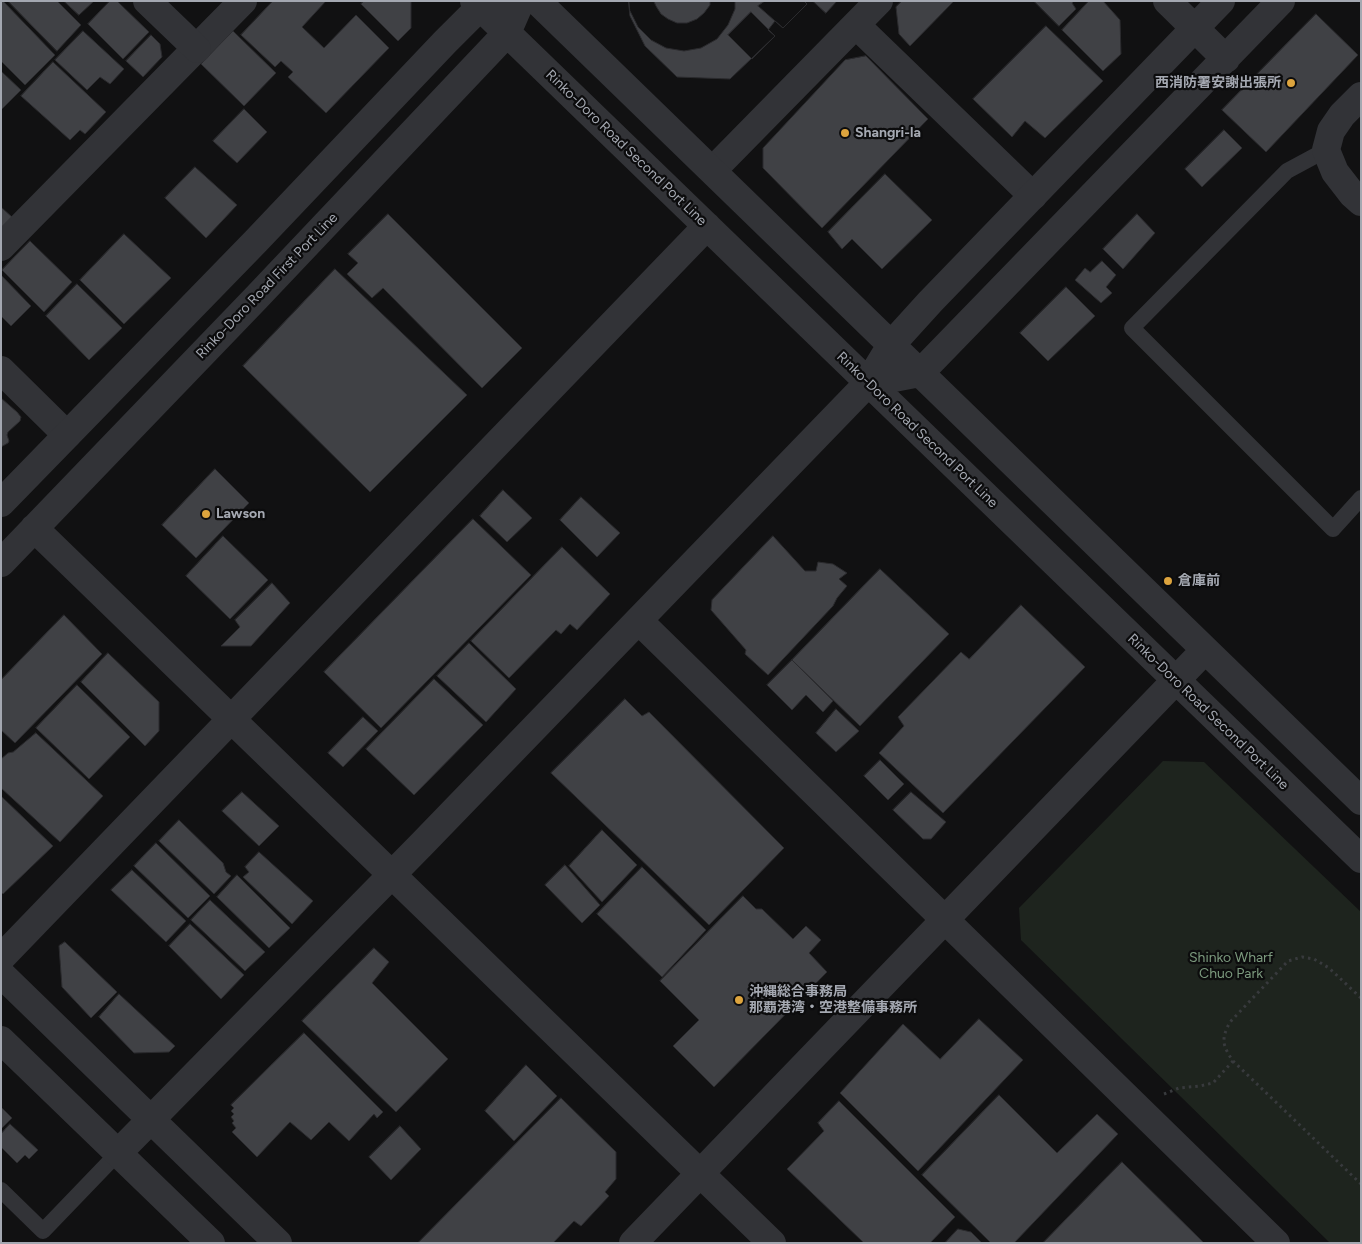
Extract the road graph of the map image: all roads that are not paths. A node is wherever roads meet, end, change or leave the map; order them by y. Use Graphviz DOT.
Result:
graph roads {
  1 [pos="147,1"];
  2 [pos="243,1"];
  3 [pos="521,1"];
  4 [pos="538,1"];
  5 [pos="879,1"];
  6 [pos="1167,1"];
  7 [pos="1221,1"];
  8 [pos="1281,1"];
  9 [pos="483,3"];
  10 [pos="856,25"];
  11 [pos="1194,28"];
  12 [pos="507,33"];
  13 [pos="197,49"];
  14 [pos="1226,59"];
  15 [pos="1361,96"];
  16 [pos="1326,150"];
  17 [pos="713,170"];
  18 [pos="1033,196"];
  19 [pos="1361,202"];
  20 [pos="707,226"];
  21 [pos="1,247"];
  22 [pos="891,345"];
  23 [pos="1,370"];
  24 [pos="920,373"];
  25 [pos="868,383"];
  26 [pos="67,435"];
  27 [pos="1361,498"];
  28 [pos="1,503"];
  29 [pos="34,528"];
  30 [pos="1,563"];
  31 [pos="639,621"];
  32 [pos="1205,650"];
  33 [pos="1176,680"];
  34 [pos="232,719"];
  35 [pos="1361,802"];
  36 [pos="1361,859"];
  37 [pos="392,875"];
  38 [pos="944,920"];
  39 [pos="1,958"];
  40 [pos="1,974"];
  41 [pos="1,1040"];
  42 [pos="151,1120"];
  43 [pos="118,1153"];
  44 [pos="700,1173"];
  45 [pos="1,1190"];
  46 [pos="42,1237"];
  47 [pos="211,1243"];
  48 [pos="278,1243"];
  49 [pos="633,1243"];
  50 [pos="772,1243"];
  51 [pos="1276,1243"];
  1 -- 13 [label="street"];
  2 -- 13 [label="street"];
  3 -- 12 [label="street, Rinko-Doro Road First Port Line"];
  4 -- 17 [label="street"];
  5 -- 10 [label="street"];
  6 -- 11 [label="street"];
  7 -- 11 [label="street"];
  8 -- 14 [label="street"];
  9 -- 12 [label="street, Rinko-Doro Road Second Port Line"];
  9 -- 26 [label="street"];
  10 -- 17 [label="street"];
  10 -- 18 [label="street"];
  11 -- 14 [label="street"];
  11 -- 18 [label="street"];
  12 -- 20 [label="street, Rinko-Doro Road Second Port Line"];
  12 -- 29 [label="street, Rinko-Doro Road First Port Line"];
  13 -- 21 [label="street"];
  14 -- 24 [label="street"];
  15 -- 16 [label="street"];
  16 -- 19 [label="street"];
  16 -- 27 [label="lane"];
  17 -- 22 [label="street"];
  18 -- 22 [label="street"];
  20 -- 25 [label="street, Rinko-Doro Road Second Port Line"];
  20 -- 34 [label="street"];
  22 -- 24 [label="street"];
  22 -- 25 [label="street"];
  23 -- 26 [label="street"];
  24 -- 25 [label="street"];
  24 -- 32 [label="street"];
  25 -- 31 [label="street"];
  25 -- 33 [label="street, Rinko-Doro Road Second Port Line"];
  26 -- 28 [label="street"];
  29 -- 30 [label="street, Rinko-Doro Road First Port Line"];
  29 -- 34 [label="street"];
  31 -- 37 [label="street"];
  31 -- 38 [label="street"];
  32 -- 33 [label="street"];
  32 -- 35 [label="street"];
  33 -- 36 [label="street, Rinko-Doro Road Second Port Line"];
  33 -- 38 [label="street"];
  34 -- 37 [label="street"];
  34 -- 39 [label="street"];
  37 -- 42 [label="street"];
  37 -- 44 [label="street"];
  38 -- 44 [label="street"];
  38 -- 51 [label="street"];
  40 -- 42 [label="street"];
  41 -- 43 [label="street"];
  42 -- 43 [label="street"];
  42 -- 48 [label="street"];
  43 -- 46 [label="lane"];
  43 -- 47 [label="street"];
  44 -- 49 [label="street"];
  44 -- 50 [label="street"];
  45 -- 46 [label="lane"];
}
